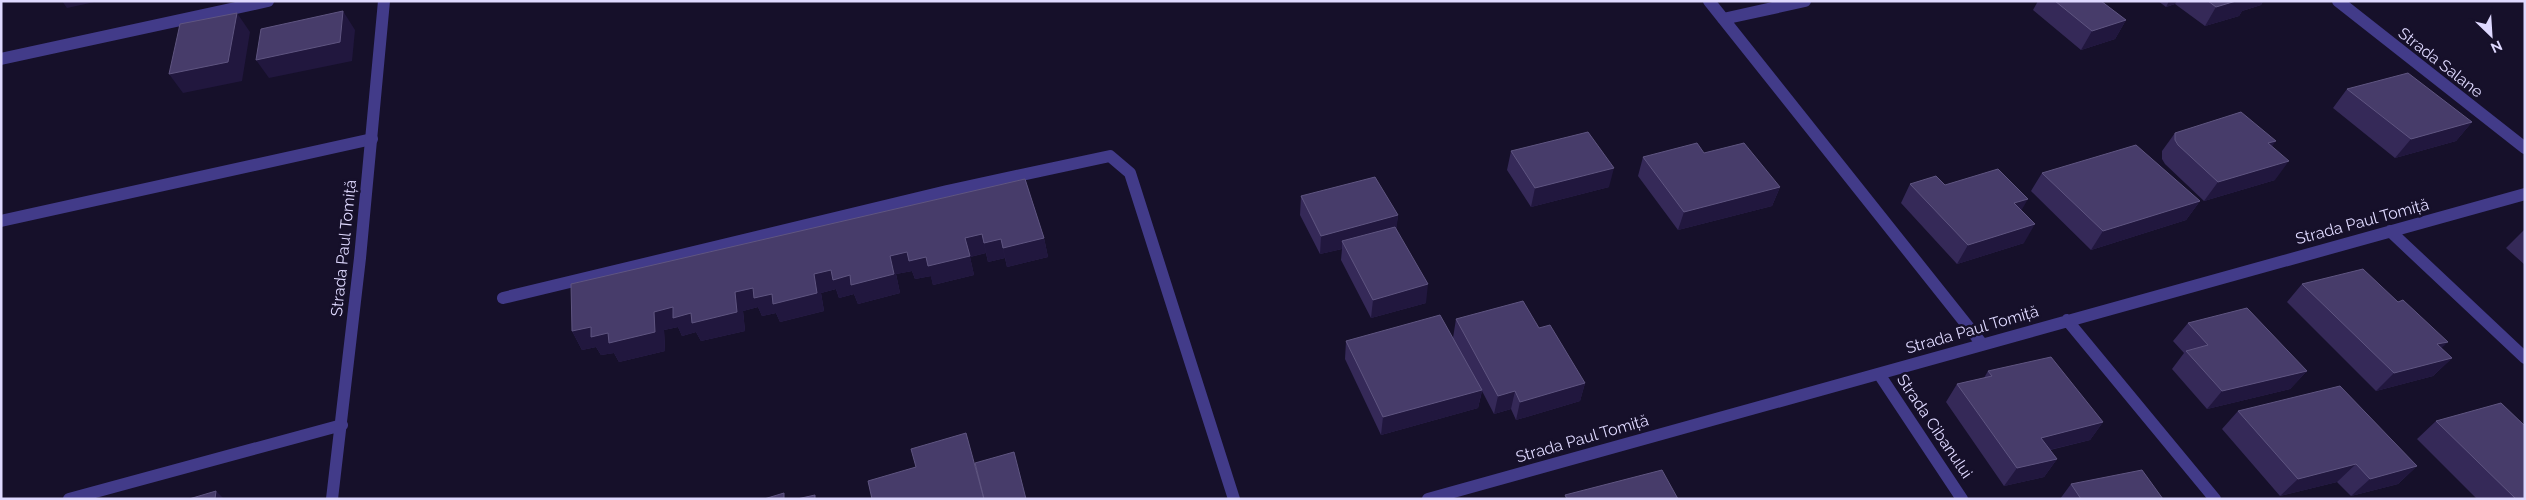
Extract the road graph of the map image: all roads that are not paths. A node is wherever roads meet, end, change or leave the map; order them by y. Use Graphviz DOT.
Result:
graph roads {
  1 [pos="268,1"];
  2 [pos="384,1"];
  3 [pos="1709,1"];
  4 [pos="1805,1"];
  5 [pos="2338,1"];
  6 [pos="1723,19"];
  7 [pos="1,60"];
  8 [pos="372,139"];
  9 [pos="2525,148"];
  10 [pos="2525,194"];
  11 [pos="1,221"];
  12 [pos="2390,231"];
  13 [pos="503,298"];
  14 [pos="2067,320"];
  15 [pos="1982,344"];
  16 [pos="2525,358"];
  17 [pos="1879,374"];
  18 [pos="342,425"];
  19 [pos="69,499"];
  20 [pos="332,499"];
  21 [pos="1234,499"];
  22 [pos="1428,499"];
  23 [pos="1962,499"];
  24 [pos="2215,499"];
  1 -- 7 [label="street"];
  2 -- 8 [label="street, Strada Paul Tomiță"];
  3 -- 6 [label="street"];
  4 -- 6 [label="street"];
  5 -- 9 [label="street, Strada Salane"];
  6 -- 15 [label="street"];
  8 -- 11 [label="street"];
  8 -- 18 [label="street, Strada Paul Tomiță"];
  10 -- 12 [label="street, Strada Paul Tomiță"];
  12 -- 14 [label="street, Strada Paul Tomiță"];
  12 -- 16 [label="street"];
  13 -- 21 [label="street"];
  14 -- 15 [label="street, Strada Paul Tomiță"];
  14 -- 24 [label="street"];
  15 -- 17 [label="street, Strada Paul Tomiță"];
  17 -- 22 [label="street, Strada Paul Tomiță"];
  17 -- 23 [label="street, Strada Cibanului"];
  18 -- 19 [label="street"];
  18 -- 20 [label="street, Strada Paul Tomiță"];
}
